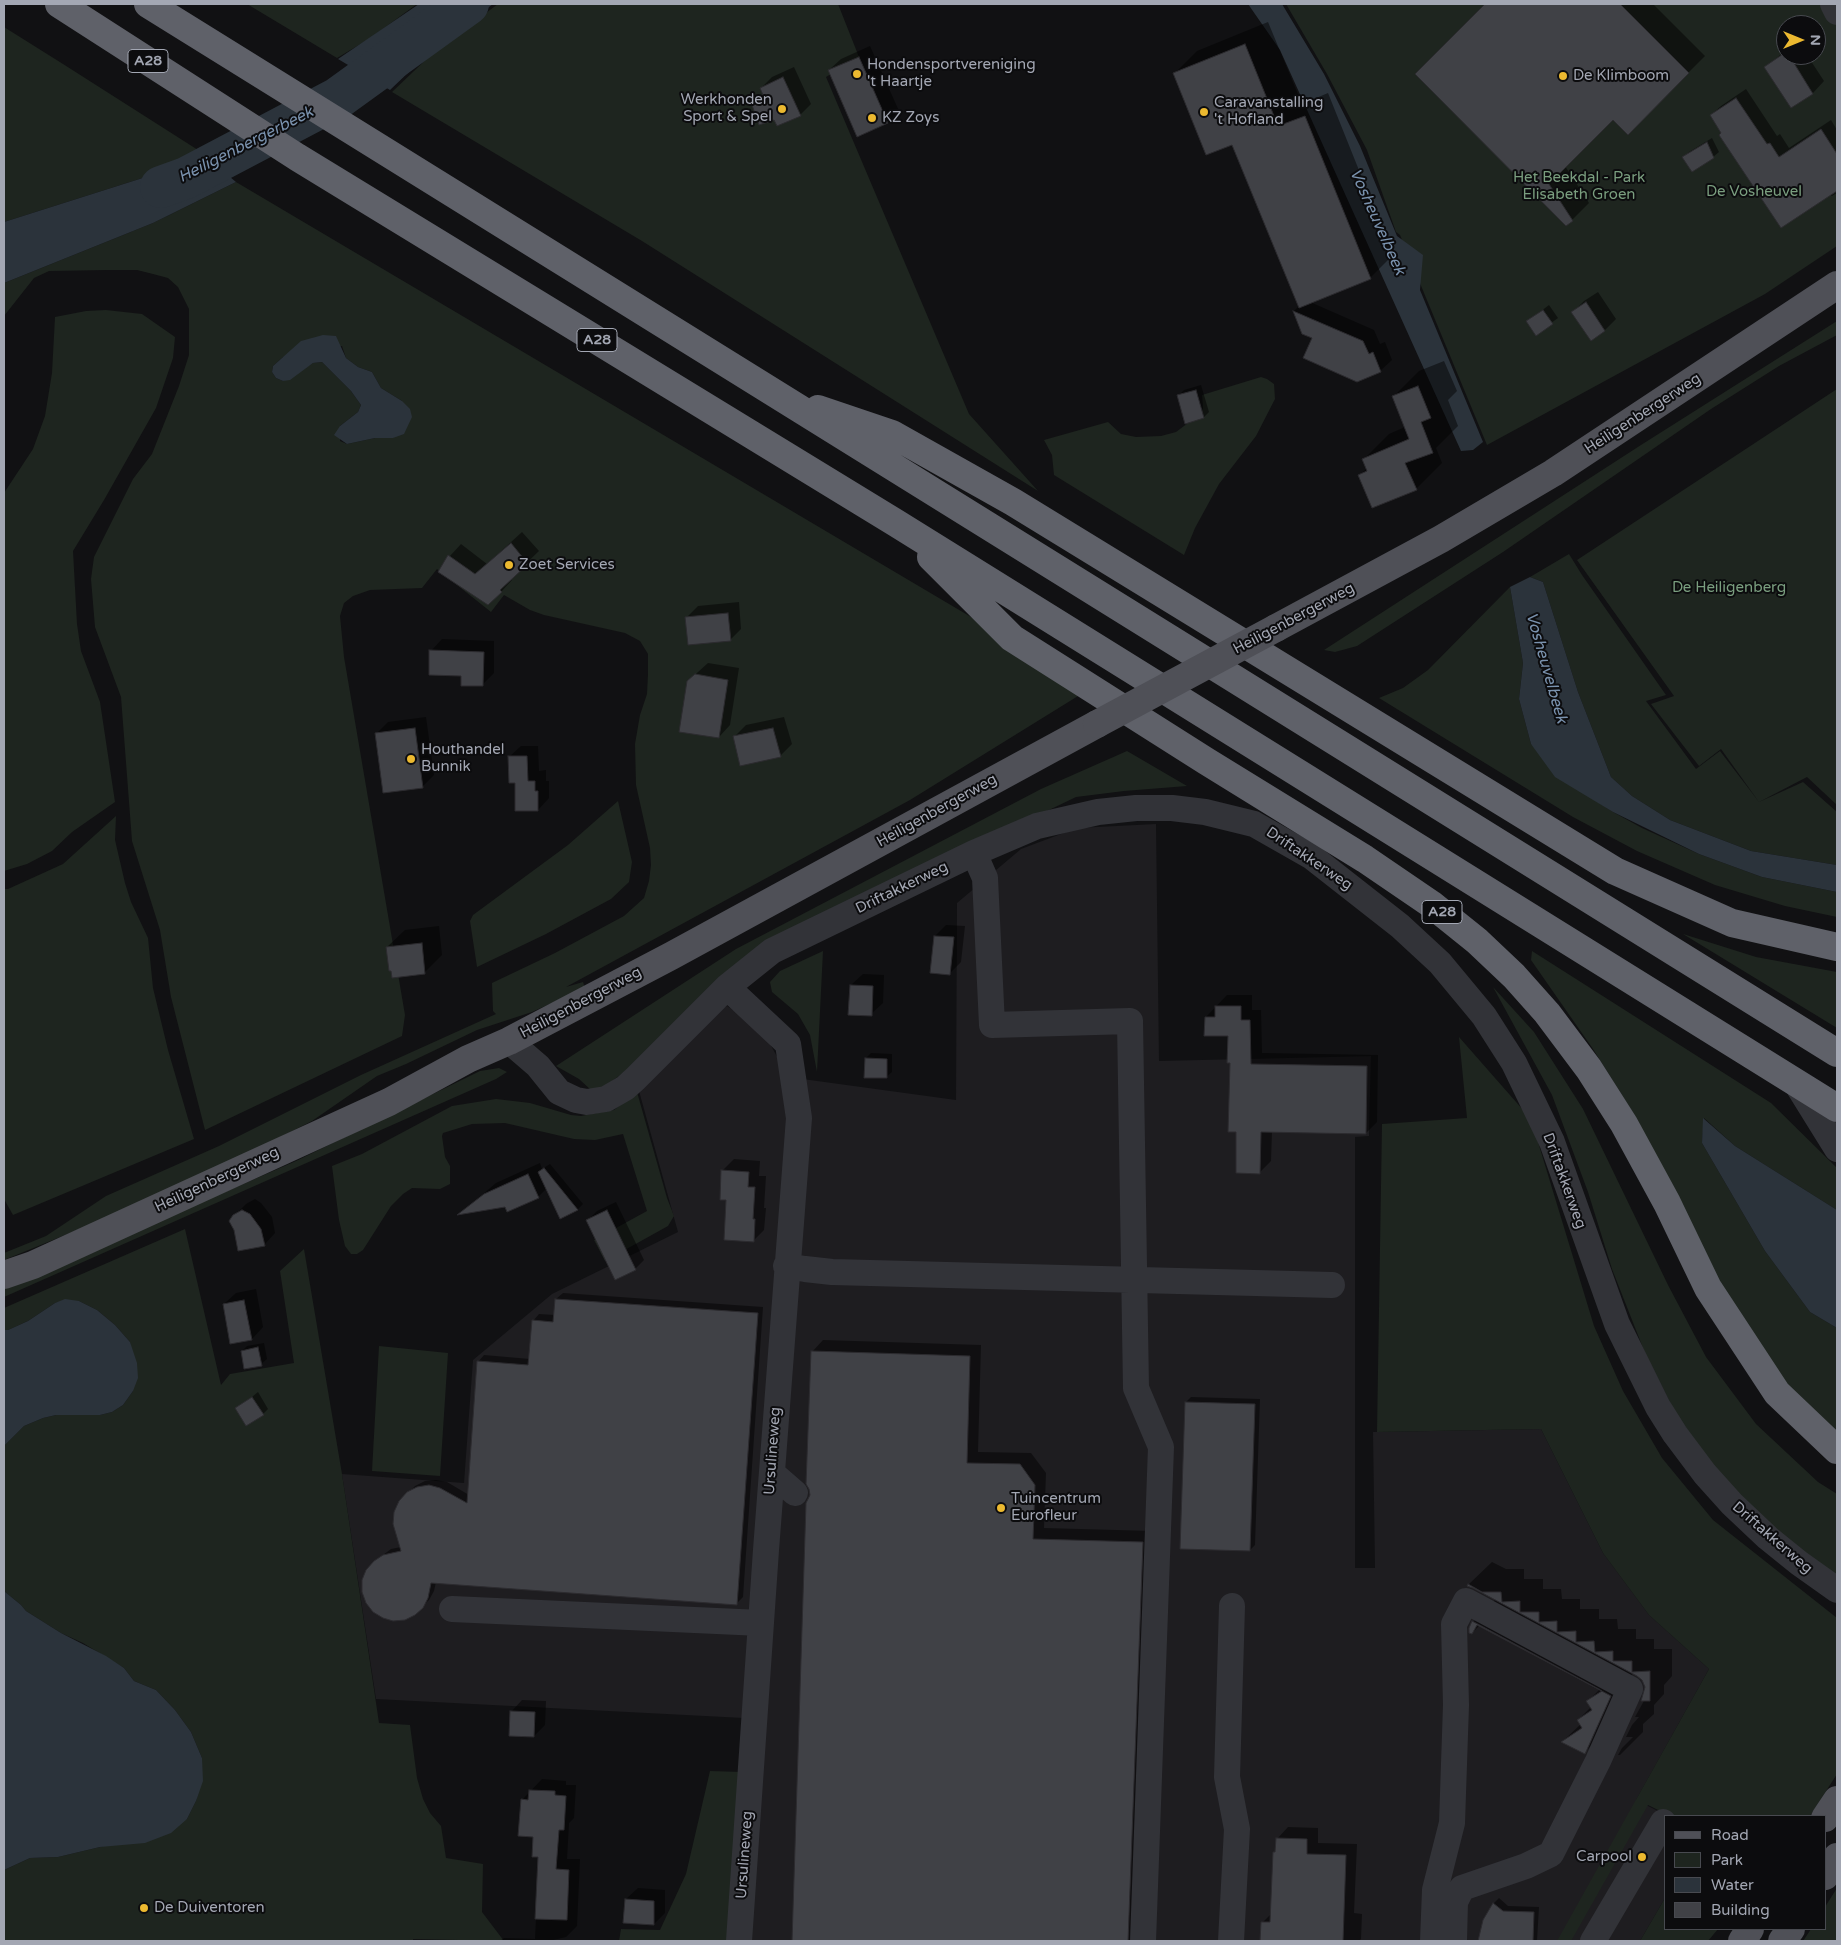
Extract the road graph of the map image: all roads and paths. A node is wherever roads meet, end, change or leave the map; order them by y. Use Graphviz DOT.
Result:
graph roads {
  1 [pos="59,4"];
  2 [pos="148,4"];
  3 [pos="1837,285"];
  4 [pos="774,394"];
  5 [pos="896,522"];
  6 [pos="974,853"];
  7 [pos="1837,947"];
  8 [pos="727,987"];
  9 [pos="509,1041"];
  10 [pos="1837,1053"];
  11 [pos="1796,1083"];
  12 [pos="1837,1108"];
  13 [pos="1837,1149"];
  14 [pos="786,1266"];
  15 [pos="4,1276"];
  16 [pos="1134,1279"];
  17 [pos="1332,1285"];
  18 [pos="1837,1450"];
  19 [pos="772,1474"];
  20 [pos="795,1493"];
  21 [pos="1837,1590"];
  22 [pos="1232,1606"];
  23 [pos="452,1609"];
  24 [pos="761,1622"];
  25 [pos="1837,1800"];
  26 [pos="1826,1816"];
  27 [pos="1663,1822"];
  28 [pos="1837,1857"];
  29 [pos="1826,1874"];
  30 [pos="1749,1930"];
  31 [pos="1789,1930"];
  32 [pos="739,1941"];
  33 [pos="1143,1941"];
  34 [pos="1231,1941"];
  35 [pos="1433,1941"];
  36 [pos="1454,1941"];
  37 [pos="1593,1941"];
  38 [pos="1742,1941"];
  39 [pos="1782,1941"];
  1 -- 5 [label="highway, A28"];
  2 -- 4 [label="highway"];
  3 -- 9 [label="main road, Heiligenbergerweg, bridge"];
  4 -- 7 [label="highway"];
  4 -- 10 [label="highway"];
  5 -- 11 [label="highway, A28"];
  5 -- 18 [label="highway, A28"];
  6 -- 8 [label="street, Driftakkerweg"];
  6 -- 16 [label="street"];
  6 -- 21 [label="street, Driftakkerweg"];
  8 -- 9 [label="street, Driftakkerweg"];
  8 -- 14 [label="street, Ursulineweg"];
  9 -- 15 [label="main road, Heiligenbergerweg"];
  11 -- 12 [label="highway, A28"];
  11 -- 13 [label="street"];
  14 -- 16 [label="street"];
  14 -- 19 [label="street, Ursulineweg"];
  16 -- 17 [label="street"];
  16 -- 33 [label="street"];
  19 -- 20 [label="street"];
  19 -- 24 [label="street, Ursulineweg"];
  22 -- 34 [label="street"];
  23 -- 24 [label="street"];
  24 -- 32 [label="street, Ursulineweg"];
  25 -- 26 [label="main road"];
  27 -- 37 [label="street"];
  28 -- 29 [label="main road"];
  30 -- 38 [label="main road"];
  31 -- 39 [label="main road"];
  35 -- 36 [label="street"];
}
